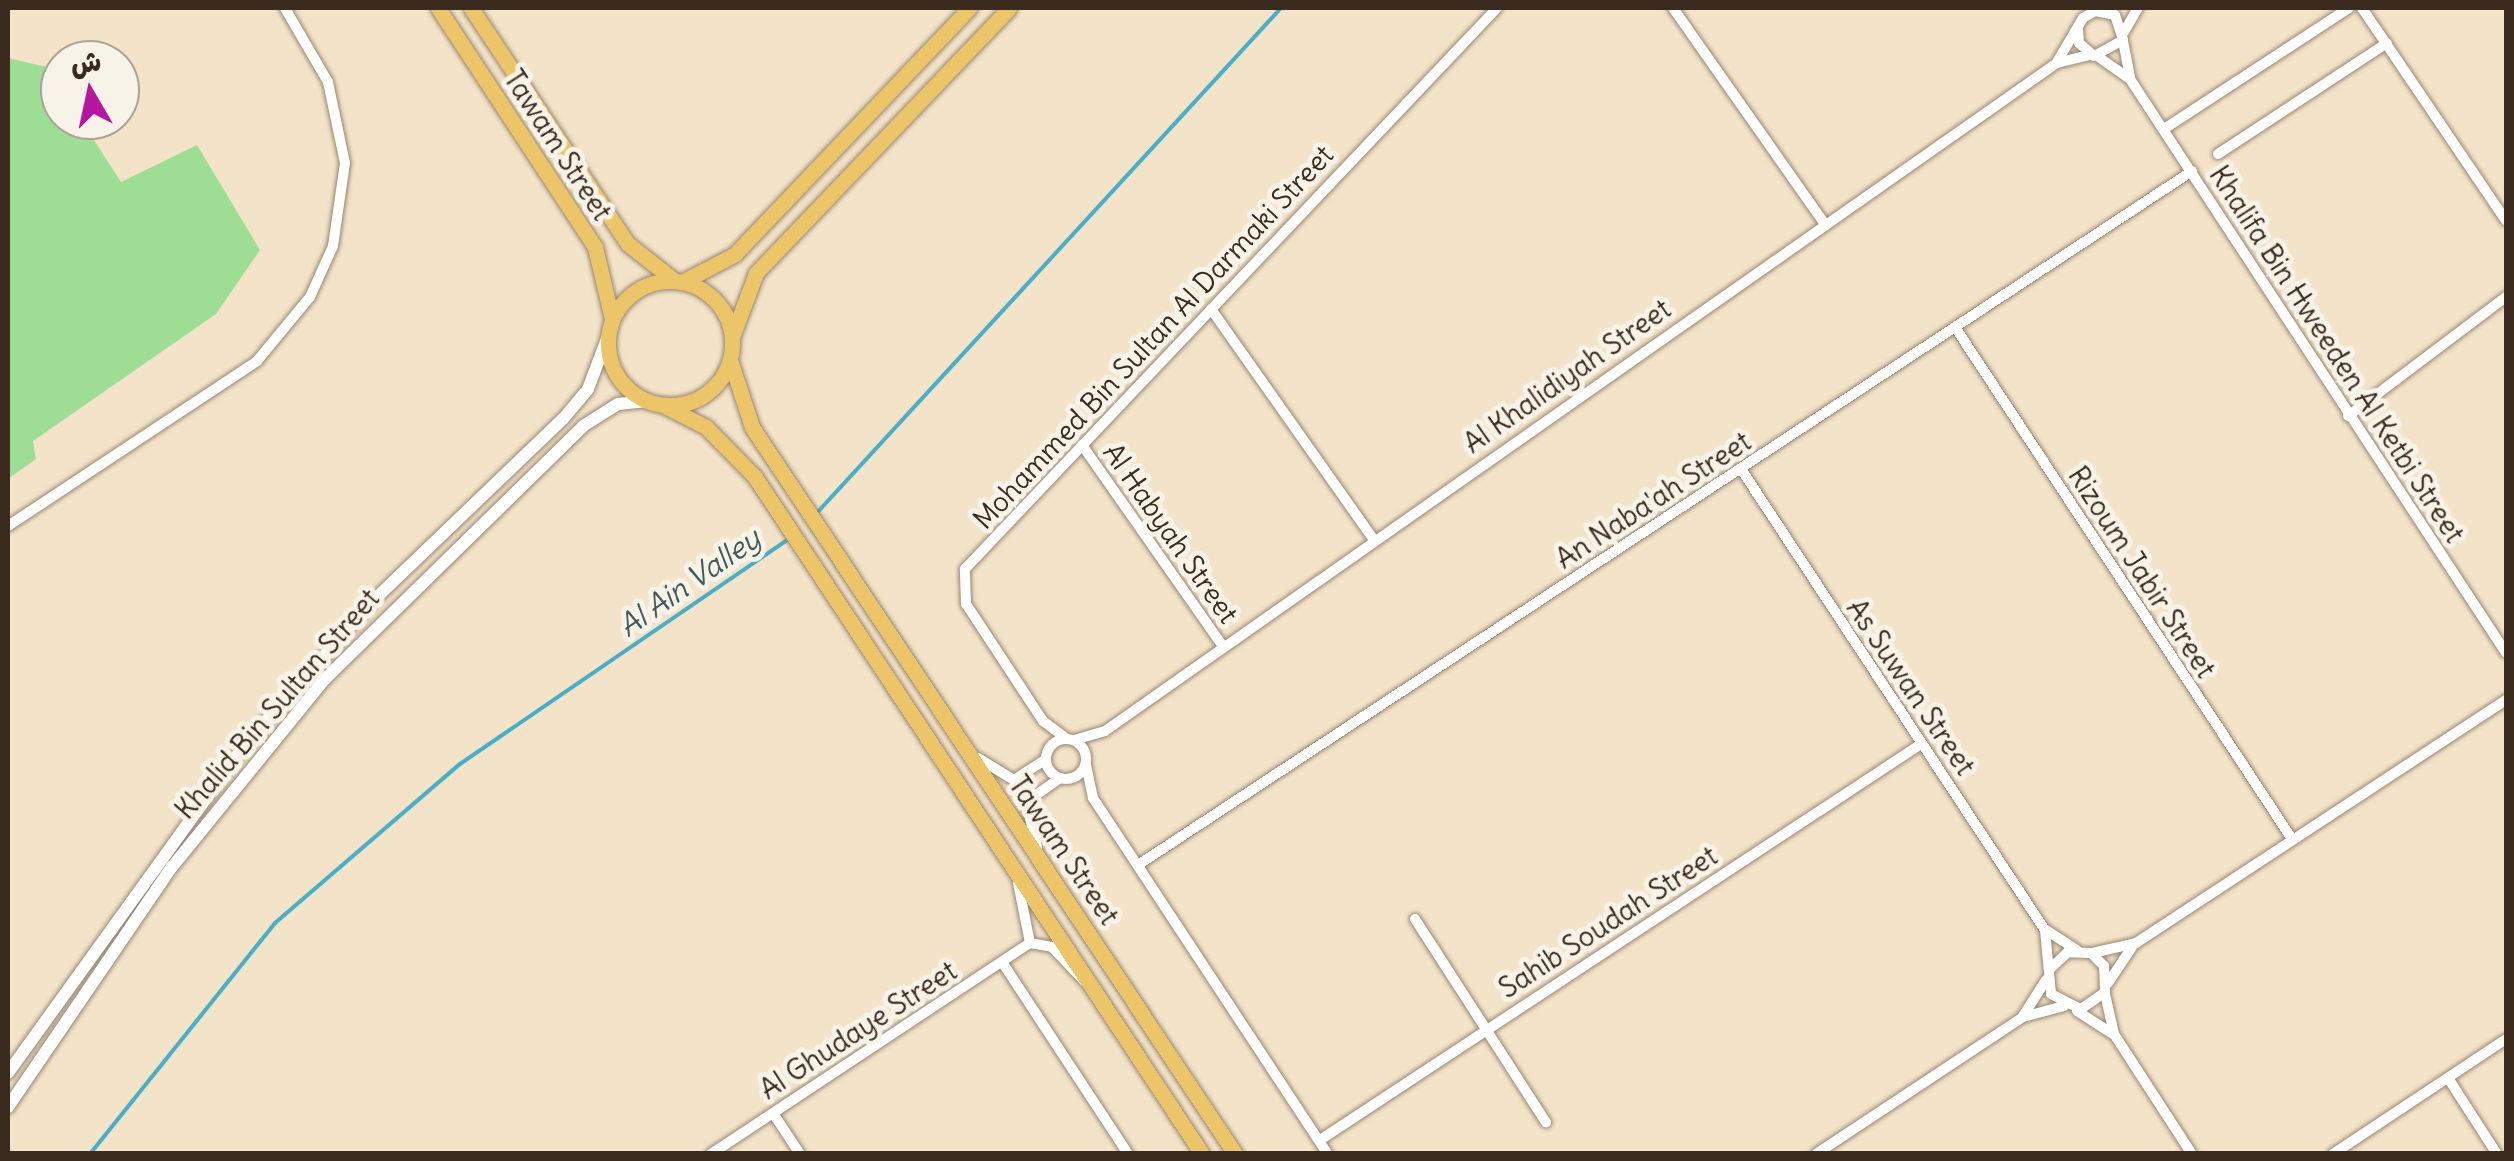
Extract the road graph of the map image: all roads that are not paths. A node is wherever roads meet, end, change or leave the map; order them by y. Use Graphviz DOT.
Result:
graph roads {
  1 [pos="284,8"];
  2 [pos="438,8"];
  3 [pos="472,8"];
  4 [pos="969,8"];
  5 [pos="1009,8"];
  6 [pos="1497,8"];
  7 [pos="1672,8"];
  8 [pos="2075,8"];
  9 [pos="2119,8"];
  10 [pos="2138,8"];
  11 [pos="2349,8"];
  12 [pos="2362,8"];
  13 [pos="2101,9"];
  14 [pos="2078,25"];
  15 [pos="2123,36"];
  16 [pos="2387,43"];
  17 [pos="2094,56"];
  18 [pos="2056,63"];
  19 [pos="2130,79"];
  20 [pos="2164,129"];
  21 [pos="2218,154"];
  22 [pos="2192,171"];
  23 [pos="2506,221"];
  24 [pos="1825,224"];
  25 [pos="678,282"];
  26 [pos="2506,297"];
  27 [pos="1211,308"];
  28 [pos="1956,327"];
  29 [pos="610,328"];
  30 [pos="732,337"];
  31 [pos="730,360"];
  32 [pos="655,403"];
  33 [pos="2348,416"];
  34 [pos="1082,446"];
  35 [pos="1740,469"];
  36 [pos="8,526"];
  37 [pos="1373,539"];
  38 [pos="1223,646"];
  39 [pos="2506,653"];
  40 [pos="2506,700"];
  41 [pos="1043,722"];
  42 [pos="1106,731"];
  43 [pos="1070,740"];
  44 [pos="962,742"];
  45 [pos="1922,744"];
  46 [pos="1047,755"];
  47 [pos="1086,762"];
  48 [pos="1062,778"];
  49 [pos="1093,798"];
  50 [pos="2292,840"];
  51 [pos="1138,866"];
  52 [pos="1048,870"];
  53 [pos="1015,872"];
  54 [pos="1415,919"];
  55 [pos="2045,930"];
  56 [pos="2136,943"];
  57 [pos="1030,944"];
  58 [pos="2077,950"];
  59 [pos="2091,953"];
  60 [pos="1002,962"];
  61 [pos="2049,972"];
  62 [pos="1088,983"];
  63 [pos="2106,988"];
  64 [pos="2068,1008"];
  65 [pos="2023,1017"];
  66 [pos="1486,1029"];
  67 [pos="2114,1034"];
  68 [pos="2506,1039"];
  69 [pos="8,1073"];
  70 [pos="2448,1078"];
  71 [pos="8,1106"];
  72 [pos="772,1112"];
  73 [pos="1546,1122"];
  74 [pos="1320,1140"];
  75 [pos="710,1154"];
  76 [pos="800,1154"];
  77 [pos="1128,1154"];
  78 [pos="1202,1154"];
  79 [pos="1235,1154"];
  80 [pos="1328,1154"];
  81 [pos="1816,1154"];
  82 [pos="2192,1154"];
  83 [pos="2332,1154"];
  84 [pos="2497,1154"];
  1 -- 36 [label="street"];
  2 -- 29 [label="main road, Tawam Street"];
  3 -- 25 [label="main road, Tawam Street"];
  4 -- 25 [label="main road"];
  5 -- 30 [label="main road"];
  6 -- 27 [label="street, Mohammed Bin Sultan Al Darmaki Street"];
  7 -- 24 [label="street"];
  8 -- 14 [label="street"];
  9 -- 13 [label="street"];
  10 -- 15 [label="street"];
  11 -- 20 [label="street"];
  12 -- 16 [label="street"];
  13 -- 14 [label="street"];
  13 -- 15 [label="street"];
  14 -- 17 [label="street"];
  14 -- 18 [label="street, Al Khalidiyah Street"];
  15 -- 17 [label="street, Al Khalidiyah Street"];
  15 -- 19 [label="street, Khalifa Bin Hweeden Al Ketbi Street"];
  16 -- 21 [label="street"];
  16 -- 23 [label="street"];
  17 -- 18 [label="street, Al Khalidiyah Street"];
  17 -- 19 [label="street, Khalifa Bin Hweeden Al Ketbi Street"];
  18 -- 24 [label="street, Al Khalidiyah Street"];
  19 -- 20 [label="street, Khalifa Bin Hweeden Al Ketbi Street"];
  20 -- 22 [label="street, Khalifa Bin Hweeden Al Ketbi Street"];
  22 -- 28 [label="street, An Naba'ah Street"];
  22 -- 33 [label="street, Khalifa Bin Hweeden Al Ketbi Street"];
  24 -- 37 [label="street, Al Khalidiyah Street"];
  25 -- 29 [label="main road"];
  25 -- 30 [label="main road"];
  26 -- 33 [label="street"];
  27 -- 34 [label="street, Mohammed Bin Sultan Al Darmaki Street"];
  27 -- 37 [label="street"];
  28 -- 35 [label="street, An Naba'ah Street"];
  28 -- 50 [label="street, Rizoum Jabir Street"];
  29 -- 32 [label="main road"];
  29 -- 69 [label="street, Khalid Bin Sultan Street"];
  30 -- 31 [label="main road"];
  31 -- 32 [label="main road"];
  31 -- 44 [label="main road, Tawam Street"];
  32 -- 53 [label="main road, Tawam Street"];
  32 -- 71 [label="street, Khalid Bin Sultan Street"];
  33 -- 39 [label="street, Khalifa Bin Hweeden Al Ketbi Street"];
  34 -- 38 [label="street, Al Habyah Street"];
  34 -- 41 [label="street, Mohammed Bin Sultan Al Darmaki Street"];
  35 -- 45 [label="street, As Suwan Street"];
  35 -- 51 [label="street, An Naba'ah Street"];
  37 -- 38 [label="street, Al Khalidiyah Street"];
  38 -- 42 [label="street, Al Khalidiyah Street"];
  40 -- 50 [label="street"];
  41 -- 43 [label="street, Mohammed Bin Sultan Al Darmaki Street"];
  41 -- 46 [label="street, Mohammed Bin Sultan Al Darmaki Street"];
  42 -- 43 [label="street, Al Khalidiyah Street"];
  42 -- 47 [label="street, Al Khalidiyah Street"];
  43 -- 46 [label="street, Al Khalidiyah Street"];
  43 -- 47 [label="street"];
  44 -- 46 [label="street"];
  44 -- 52 [label="main road, Tawam Street"];
  45 -- 55 [label="street, As Suwan Street"];
  45 -- 66 [label="street, Sahib Soudah Street"];
  46 -- 48 [label="street"];
  47 -- 48 [label="street"];
  47 -- 49 [label="street"];
  48 -- 49 [label="street"];
  48 -- 52 [label="street"];
  49 -- 51 [label="street"];
  50 -- 56 [label="street"];
  51 -- 74 [label="street"];
  52 -- 79 [label="main road, Tawam Street"];
  53 -- 57 [label="street"];
  53 -- 62 [label="main road, Tawam Street"];
  54 -- 66 [label="street"];
  55 -- 58 [label="street, As Suwan Street"];
  55 -- 61 [label="street, As Suwan Street"];
  56 -- 59 [label="street"];
  56 -- 63 [label="street"];
  57 -- 60 [label="street, Al Ghudaye Street"];
  57 -- 62 [label="street"];
  58 -- 59 [label="street, As Suwan Street"];
  58 -- 61 [label="street"];
  59 -- 63 [label="street"];
  60 -- 72 [label="street, Al Ghudaye Street"];
  60 -- 77 [label="street"];
  61 -- 64 [label="street"];
  61 -- 65 [label="street"];
  62 -- 78 [label="main road, Tawam Street"];
  63 -- 64 [label="street"];
  63 -- 67 [label="street"];
  64 -- 65 [label="street"];
  64 -- 67 [label="street"];
  65 -- 81 [label="street"];
  66 -- 73 [label="street"];
  66 -- 74 [label="street, Sahib Soudah Street"];
  67 -- 82 [label="street"];
  68 -- 70 [label="street"];
  70 -- 83 [label="street"];
  70 -- 84 [label="street"];
  72 -- 75 [label="street, Al Ghudaye Street"];
  72 -- 76 [label="street"];
  74 -- 80 [label="street"];
}
